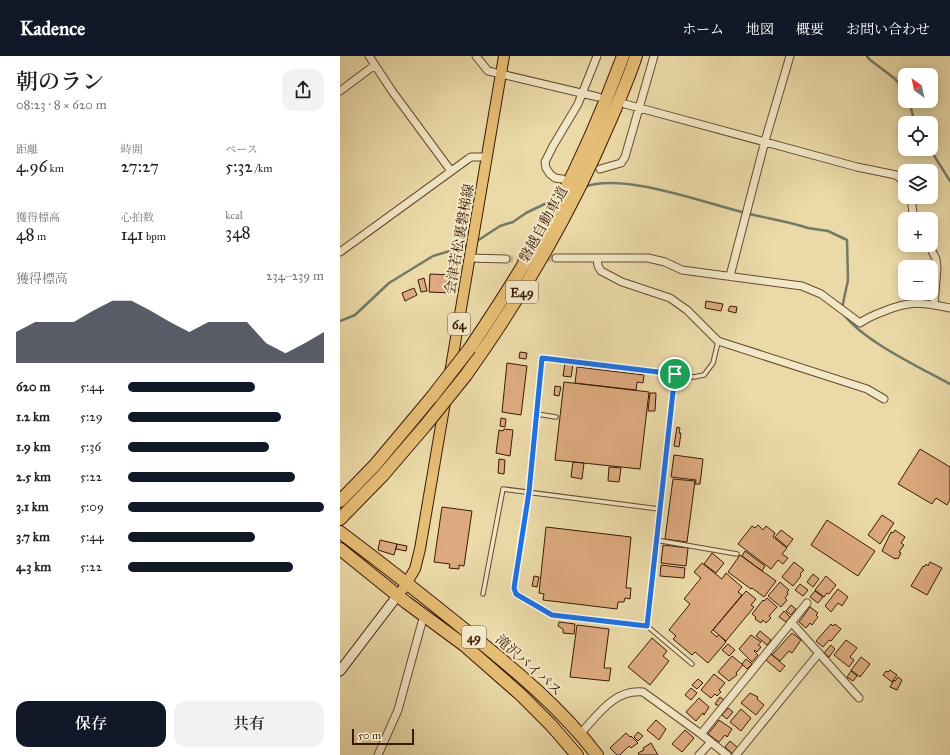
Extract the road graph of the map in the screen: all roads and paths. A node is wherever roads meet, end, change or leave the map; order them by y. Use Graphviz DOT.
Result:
graph roads {
  1 [pos="369,56"];
  2 [pos="476,56"];
  3 [pos="504,56"];
  4 [pos="597,56"];
  5 [pos="623,56"];
  6 [pos="636,56"];
  7 [pos="654,56"];
  8 [pos="790,56"];
  9 [pos="375,65"];
  10 [pos="501,73"];
  11 [pos="340,91"];
  12 [pos="583,94"];
  13 [pos="598,97"];
  14 [pos="625,104"];
  15 [pos="640,108"];
  16 [pos="765,141"];
  17 [pos="487,157"];
  18 [pos="600,170"];
  19 [pos="451,171"];
  20 [pos="898,178"];
  21 [pos="566,179"];
  22 [pos="340,252"];
  23 [pos="932,252"];
  24 [pos="470,258"];
  25 [pos="506,258"];
  26 [pos="556,258"];
  27 [pos="597,258"];
  28 [pos="730,276"];
  29 [pos="934,305"];
  30 [pos="950,308"];
  31 [pos="718,341"];
  32 [pos="675,374"];
  33 [pos="884,399"];
  34 [pos="536,414"];
  35 [pos="556,417"];
  36 [pos="529,492"];
  37 [pos="340,501"];
  38 [pos="659,508"];
  39 [pos="342,518"];
  40 [pos="340,532"];
  41 [pos="656,540"];
  42 [pos="340,549"];
  43 [pos="737,554"];
  44 [pos="403,589"];
  45 [pos="483,594"];
  46 [pos="807,603"];
  47 [pos="422,622"];
  48 [pos="791,622"];
  49 [pos="647,626"];
  50 [pos="819,653"];
  51 [pos="692,664"];
  52 [pos="340,671"];
  53 [pos="859,698"];
  54 [pos="580,734"];
  55 [pos="701,734"];
  56 [pos="711,742"];
  57 [pos="378,755"];
  58 [pos="577,755"];
  59 [pos="596,755"];
  60 [pos="699,755"];
  61 [pos="727,755"];
  62 [pos="736,755"];
  1 -- 9 [label="street"];
  2 -- 10 [label="street"];
  3 -- 10 [label="main road, 会津若松裏磐梯線 / 64"];
  4 -- 12 [label="street"];
  5 -- 21 [label="highway, 磐越自動車道 / E49"];
  6 -- 39 [label="highway, 磐越自動車道 / E49, bridge"];
  7 -- 15 [label="street"];
  8 -- 16 [label="street"];
  9 -- 11 [label="street"];
  9 -- 19 [label="street"];
  10 -- 12 [label="street"];
  10 -- 17 [label="main road, 会津若松裏磐梯線 / 64"];
  12 -- 13 [label="street"];
  12 -- 21 [label="street"];
  14 -- 15 [label="street"];
  15 -- 16 [label="street"];
  15 -- 18 [label="street"];
  16 -- 20 [label="street"];
  16 -- 28 [label="street"];
  17 -- 19 [label="street"];
  17 -- 24 [label="main road, 会津若松裏磐梯線 / 64"];
  19 -- 22 [label="street"];
  21 -- 37 [label="highway, 磐越自動車道 / E49, bridge"];
  23 -- 29 [label="street"];
  24 -- 25 [label="street"];
  24 -- 44 [label="main road, 会津若松裏磐梯線 / 64"];
  26 -- 27 [label="street"];
  27 -- 28 [label="street"];
  27 -- 31 [label="street"];
  28 -- 29 [label="street"];
  29 -- 30 [label="street"];
  31 -- 32 [label="lane"];
  31 -- 33 [label="street"];
  32 -- 34 [label="lane"];
  32 -- 38 [label="lane"];
  34 -- 35 [label="lane"];
  34 -- 36 [label="lane"];
  36 -- 38 [label="lane"];
  36 -- 45 [label="lane"];
  36 -- 49 [label="lane"];
  38 -- 41 [label="lane"];
  40 -- 44 [label="highway, 滝沢バイパス / 49"];
  41 -- 43 [label="lane"];
  41 -- 49 [label="lane"];
  42 -- 44 [label="highway, 滝沢バイパス / 49"];
  44 -- 52 [label="street"];
  44 -- 54 [label="highway, 滝沢バイパス / 49"];
  44 -- 58 [label="highway, 滝沢バイパス / 49"];
  46 -- 48 [label="street"];
  47 -- 57 [label="street"];
  48 -- 50 [label="street"];
  48 -- 55 [label="street"];
  49 -- 51 [label="lane"];
  50 -- 53 [label="street"];
  50 -- 62 [label="street"];
  54 -- 55 [label="street"];
  54 -- 59 [label="highway, 滝沢バイパス / 49"];
  55 -- 56 [label="street"];
  56 -- 60 [label="street"];
  56 -- 61 [label="street"];
}
